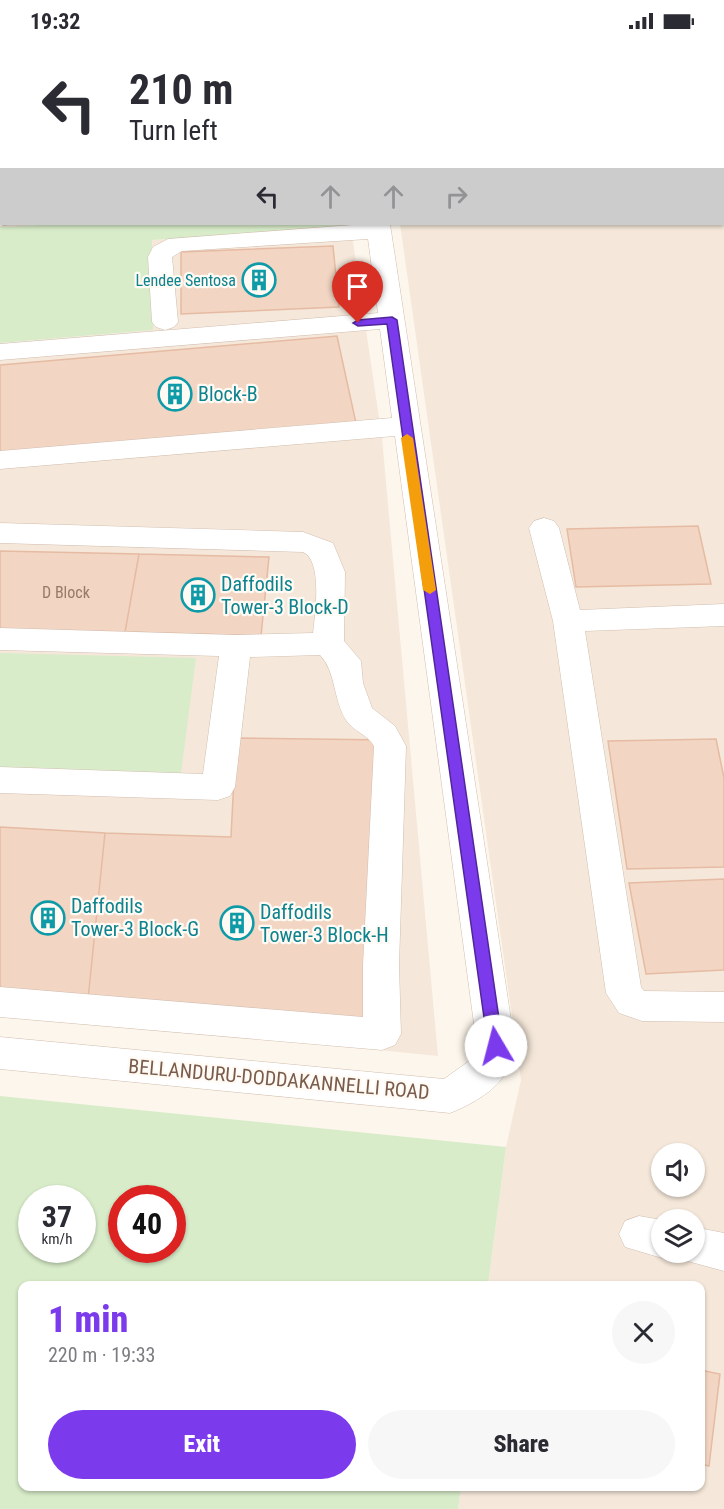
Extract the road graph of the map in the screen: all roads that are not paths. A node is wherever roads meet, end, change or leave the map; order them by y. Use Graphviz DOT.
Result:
graph roads {
  1 [pos="379,227"];
  2 [pos="392,320"];
  3 [pos="165,322"];
  4 [pos="0,352"];
  5 [pos="405,426"];
  6 [pos="0,460"];
  7 [pos="544,528"];
  8 [pos="0,533"];
  9 [pos="724,615"];
  10 [pos="568,621"];
  11 [pos="0,639"];
  12 [pos="328,644"];
  13 [pos="236,646"];
  14 [pos="0,780"];
  15 [pos="0,1002"];
  16 [pos="724,1007"];
  17 [pos="0,1053"];
  18 [pos="705,1248"];
  19 [pos="724,1252"];
  1 -- 2 [label="street, BELLANDURU-DODDAKANNELLI ROAD"];
  1 -- 3 [label="street"];
  2 -- 4 [label="street"];
  2 -- 5 [label="street, BELLANDURU-DODDAKANNELLI ROAD"];
  5 -- 6 [label="street"];
  5 -- 17 [label="street, BELLANDURU-DODDAKANNELLI ROAD"];
  7 -- 10 [label="street"];
  8 -- 12 [label="street"];
  9 -- 10 [label="street"];
  10 -- 16 [label="street"];
  11 -- 13 [label="street"];
  12 -- 13 [label="street"];
  12 -- 15 [label="street"];
  13 -- 14 [label="street"];
  18 -- 19 [label="street"];
}
